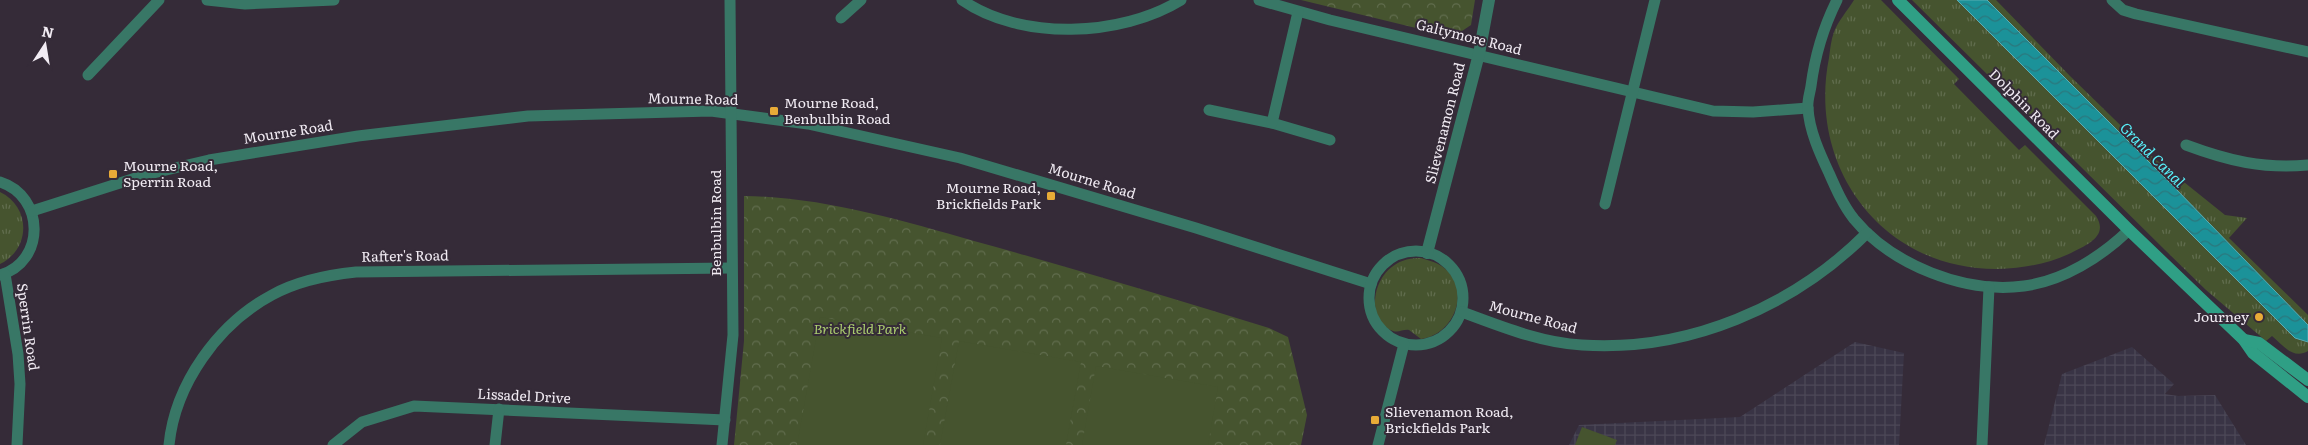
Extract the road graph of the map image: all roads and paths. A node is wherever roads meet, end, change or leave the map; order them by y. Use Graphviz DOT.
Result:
graph roads {
  1 [pos="159,0"];
  2 [pos="207,0"];
  3 [pos="334,0"];
  4 [pos="730,0"];
  5 [pos="862,0"];
  6 [pos="962,0"];
  7 [pos="1181,0"];
  8 [pos="1259,0"];
  9 [pos="1490,0"];
  10 [pos="1655,0"];
  11 [pos="1837,0"];
  12 [pos="1898,0"];
  13 [pos="2112,0"];
  14 [pos="1298,12"];
  15 [pos="841,18"];
  16 [pos="2308,52"];
  17 [pos="1479,54"];
  18 [pos="88,75"];
  19 [pos="1633,94"];
  20 [pos="1808,108"];
  21 [pos="1209,110"];
  22 [pos="730,112"];
  23 [pos="1272,123"];
  24 [pos="1330,140"];
  25 [pos="2186,145"];
  26 [pos="2308,165"];
  27 [pos="0,182"];
  28 [pos="1605,204"];
  29 [pos="32,211"];
  30 [pos="2129,230"];
  31 [pos="1867,233"];
  32 [pos="1427,253"];
  33 [pos="731,268"];
  34 [pos="3,275"];
  35 [pos="1372,284"];
  36 [pos="1989,287"];
  37 [pos="1462,312"];
  38 [pos="2244,340"];
  39 [pos="1404,344"];
  40 [pos="2308,380"];
  41 [pos="2308,397"];
  42 [pos="499,410"];
  43 [pos="725,420"];
  44 [pos="17,445"];
  45 [pos="169,445"];
  46 [pos="333,445"];
  47 [pos="495,445"];
  48 [pos="722,445"];
  49 [pos="1378,445"];
  50 [pos="1982,445"];
  1 -- 18 [label="street"];
  2 -- 3 [label="street"];
  4 -- 22 [label="street, Benbulbin Road"];
  5 -- 15 [label="street"];
  6 -- 7 [label="street"];
  8 -- 14 [label="street, Galtymore Road"];
  9 -- 17 [label="street, Slievenamon Road"];
  10 -- 19 [label="street"];
  11 -- 20 [label="street"];
  12 -- 30 [label="main road, Dolphin Road"];
  13 -- 16 [label="street"];
  14 -- 17 [label="street, Galtymore Road"];
  14 -- 23 [label="street"];
  17 -- 19 [label="street, Galtymore Road"];
  17 -- 32 [label="street, Slievenamon Road"];
  19 -- 20 [label="street, Galtymore Road"];
  19 -- 28 [label="street"];
  20 -- 31 [label="street"];
  21 -- 23 [label="street"];
  22 -- 29 [label="street, Mourne Road"];
  22 -- 33 [label="street, Benbulbin Road"];
  22 -- 35 [label="street, Mourne Road"];
  23 -- 24 [label="street"];
  25 -- 26 [label="street"];
  27 -- 29 [label="street"];
  29 -- 34 [label="street"];
  30 -- 36 [label="street"];
  30 -- 38 [label="main road, Dolphin Road"];
  31 -- 36 [label="street"];
  31 -- 37 [label="street, Mourne Road"];
  32 -- 35 [label="street"];
  32 -- 37 [label="street"];
  33 -- 43 [label="street, Benbulbin Road"];
  33 -- 45 [label="street, Rafter's Road"];
  34 -- 44 [label="street, Sperrin Road"];
  35 -- 39 [label="street"];
  36 -- 50 [label="street"];
  37 -- 39 [label="street"];
  38 -- 40 [label="main road, Dolphin Road"];
  38 -- 41 [label="main road, Dolphin Road"];
  39 -- 49 [label="street"];
  42 -- 43 [label="street, Lissadel Drive"];
  42 -- 46 [label="street, Lissadel Drive"];
  42 -- 47 [label="street"];
  43 -- 48 [label="street, Benbulbin Road"];
}
